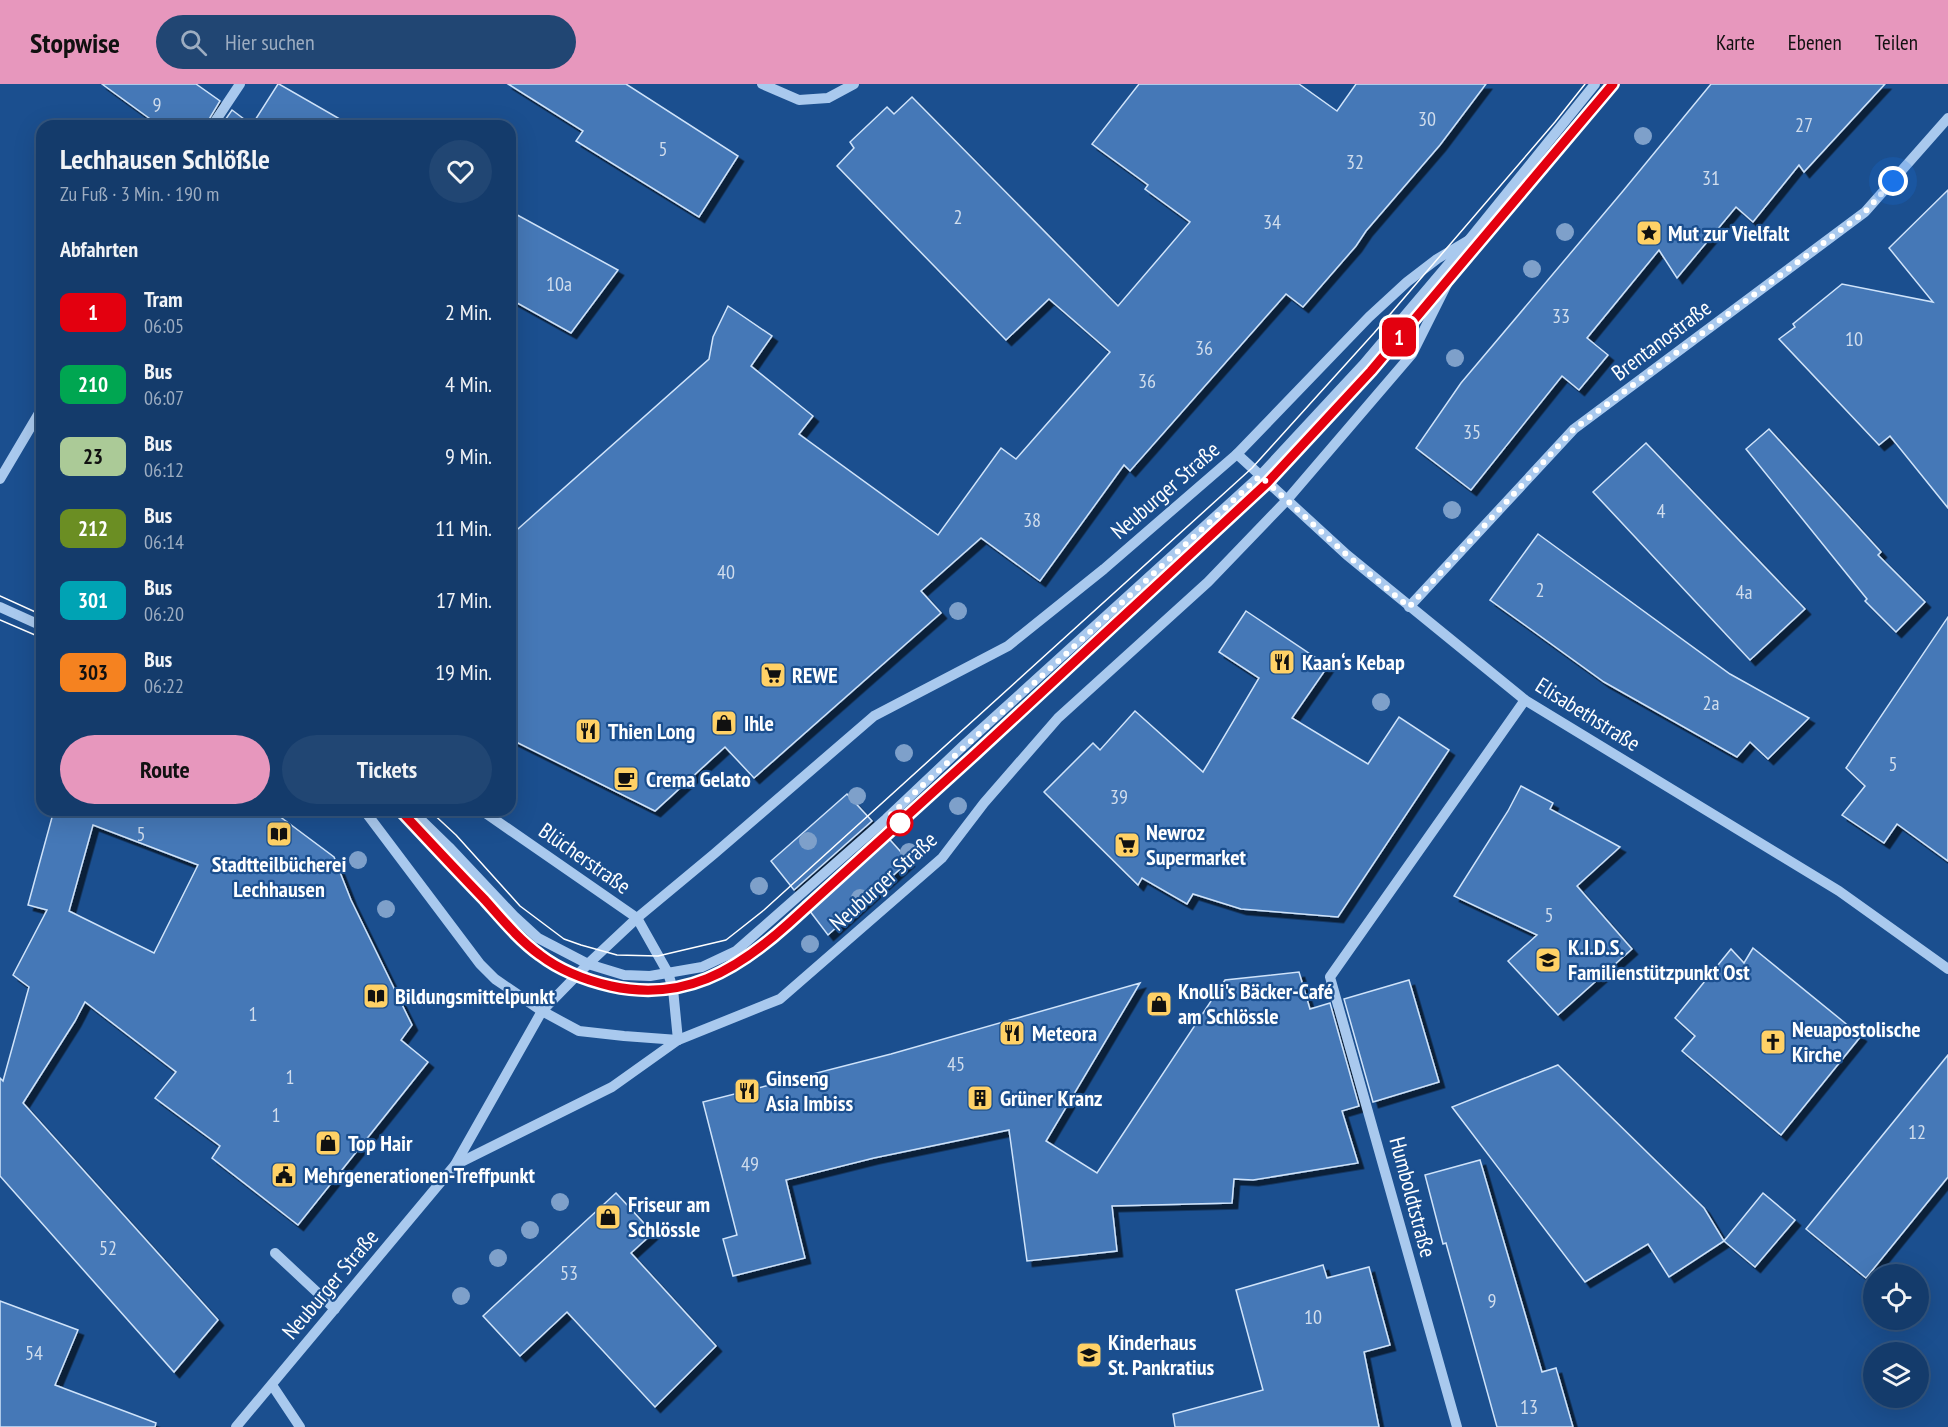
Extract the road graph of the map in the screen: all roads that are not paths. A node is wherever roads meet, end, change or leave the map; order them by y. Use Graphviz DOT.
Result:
graph roads {
  1 [pos="240,84"];
  2 [pos="762,84"];
  3 [pos="854,84"];
  4 [pos="1595,84"];
  5 [pos="1948,118"];
  6 [pos="217,120"];
  7 [pos="1469,240"];
  8 [pos="36,418"];
  9 [pos="1237,454"];
  10 [pos="1260,476"];
  11 [pos="0,479"];
  12 [pos="1286,501"];
  13 [pos="0,607"];
  14 [pos="1409,607"];
  15 [pos="36,623"];
  16 [pos="1525,700"];
  17 [pos="368,816"];
  18 [pos="417,816"];
  19 [pos="490,816"];
  20 [pos="637,918"];
  21 [pos="588,964"];
  22 [pos="1948,969"];
  23 [pos="668,973"];
  24 [pos="542,1011"];
  25 [pos="678,1040"];
  26 [pos="455,1165"];
  27 [pos="275,1253"];
  28 [pos="335,1309"];
  29 [pos="272,1385"];
  30 [pos="236,1427"];
  31 [pos="300,1427"];
  32 [pos="1457,1427"];
  1 -- 6 [label="street"];
  2 -- 3 [label="street"];
  4 -- 7 [label="street, Neuburger Straße"];
  5 -- 14 [label="street, Brentanostraße"];
  7 -- 9 [label="street, Neuburger Straße"];
  7 -- 10 [label="street"];
  7 -- 12 [label="street, Neuburger Straße"];
  8 -- 11 [label="street"];
  9 -- 10 [label="street, Elisabethstraße"];
  9 -- 20 [label="street, Neuburger Straße"];
  10 -- 12 [label="street, Elisabethstraße"];
  10 -- 23 [label="street"];
  12 -- 14 [label="street, Elisabethstraße"];
  12 -- 25 [label="street, Neuburger Straße"];
  13 -- 15 [label="street"];
  14 -- 16 [label="street, Elisabethstraße"];
  16 -- 22 [label="street, Elisabethstraße"];
  16 -- 32 [label="street, Humboldtstraße"];
  17 -- 24 [label="street"];
  18 -- 21 [label="street"];
  19 -- 20 [label="street, Blücherstraße"];
  20 -- 21 [label="street, Neuburger Straße"];
  20 -- 23 [label="street"];
  21 -- 23 [label="street"];
  21 -- 24 [label="street, Neuburger Straße"];
  23 -- 25 [label="street"];
  24 -- 25 [label="street, Neuburger Straße"];
  24 -- 26 [label="street, Neuburger Straße"];
  25 -- 26 [label="street, Neuburger Straße"];
  26 -- 28 [label="street, Neuburger Straße"];
  27 -- 28 [label="street"];
  28 -- 29 [label="street, Neuburger Straße"];
  29 -- 30 [label="street, Neuburger Straße"];
  29 -- 31 [label="street"];
}
